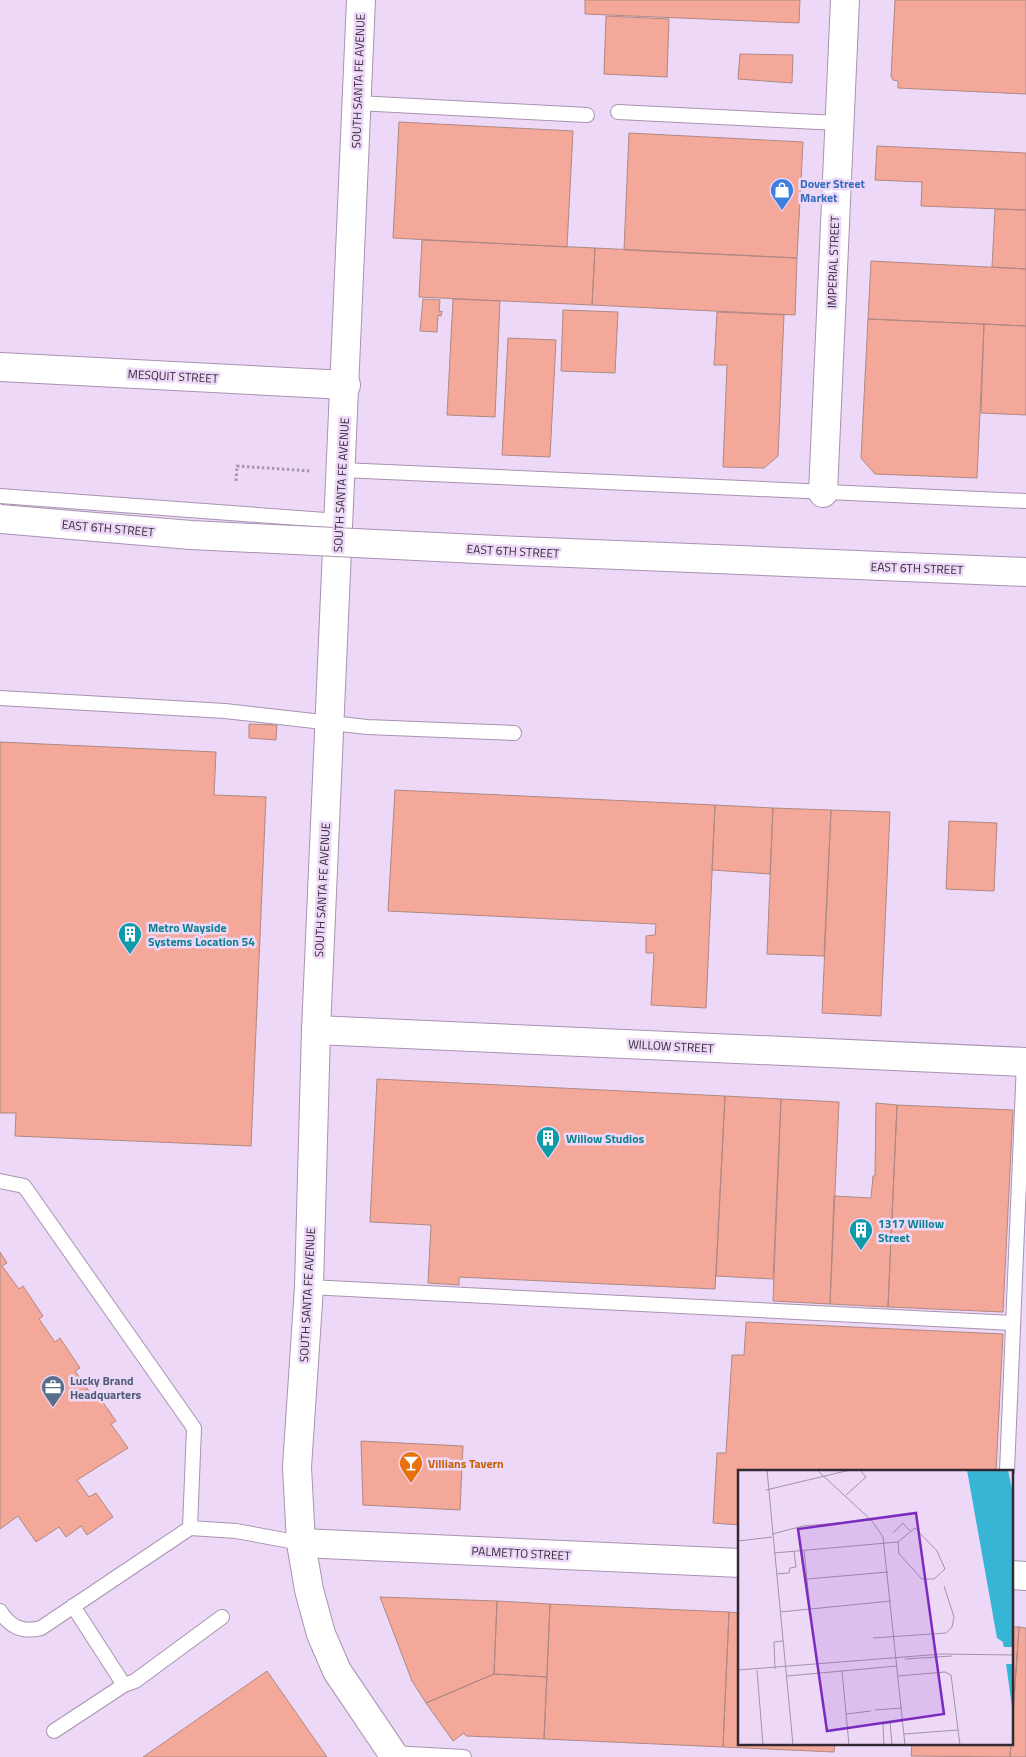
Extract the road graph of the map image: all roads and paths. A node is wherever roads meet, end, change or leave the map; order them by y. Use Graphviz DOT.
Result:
graph roads {
  1 [pos="361,0"];
  2 [pos="845,0"];
  3 [pos="357,104"];
  4 [pos="618,112"];
  5 [pos="587,115"];
  6 [pos="839,123"];
  7 [pos="0,367"];
  8 [pos="346,385"];
  9 [pos="330,471"];
  10 [pos="236,481"];
  11 [pos="823,493"];
  12 [pos="0,496"];
  13 [pos="1026,501"];
  14 [pos="0,519"];
  15 [pos="339,521"];
  16 [pos="1026,572"];
  17 [pos="0,698"];
  18 [pos="330,724"];
  19 [pos="514,733"];
  20 [pos="316,1030"];
  21 [pos="1025,1062"];
  22 [pos="0,1181"];
  23 [pos="309,1287"];
  24 [pos="1014,1323"];
  25 [pos="1007,1470"];
  26 [pos="190,1528"];
  27 [pos="301,1543"];
  28 [pos="738,1563"];
  29 [pos="73,1606"];
  30 [pos="0,1611"];
  31 [pos="222,1617"];
  32 [pos="124,1685"];
  33 [pos="54,1732"];
  34 [pos="393,1755"];
  35 [pos="464,1757"];
  1 -- 3 [label="street, SOUTH SANTA FE AVENUE"];
  2 -- 6 [label="street, IMPERIAL STREET"];
  3 -- 5 [label="lane"];
  3 -- 8 [label="street, SOUTH SANTA FE AVENUE"];
  4 -- 6 [label="lane"];
  6 -- 11 [label="street, IMPERIAL STREET"];
  7 -- 8 [label="street, MESQUIT STREET"];
  8 -- 9 [label="street, SOUTH SANTA FE AVENUE"];
  9 -- 10 [label="path"];
  9 -- 11 [label="lane"];
  9 -- 15 [label="street, SOUTH SANTA FE AVENUE"];
  11 -- 13 [label="lane"];
  12 -- 15 [label="lane"];
  14 -- 16 [label="street, EAST 6TH STREET, bridge"];
  15 -- 18 [label="street, SOUTH SANTA FE AVENUE"];
  17 -- 18 [label="lane"];
  18 -- 19 [label="lane"];
  18 -- 20 [label="street, SOUTH SANTA FE AVENUE"];
  20 -- 21 [label="street, WILLOW STREET"];
  20 -- 23 [label="street, SOUTH SANTA FE AVENUE"];
  21 -- 24 [label="lane"];
  22 -- 26 [label="lane"];
  23 -- 24 [label="lane"];
  23 -- 27 [label="street, SOUTH SANTA FE AVENUE"];
  24 -- 25 [label="lane"];
  26 -- 27 [label="lane"];
  26 -- 29 [label="lane"];
  27 -- 28 [label="street, PALMETTO STREET"];
  27 -- 34 [label="street, SOUTH SANTA FE AVENUE"];
  29 -- 30 [label="lane"];
  29 -- 32 [label="lane"];
  31 -- 32 [label="lane"];
  32 -- 33 [label="lane"];
  34 -- 35 [label="lane"];
}
